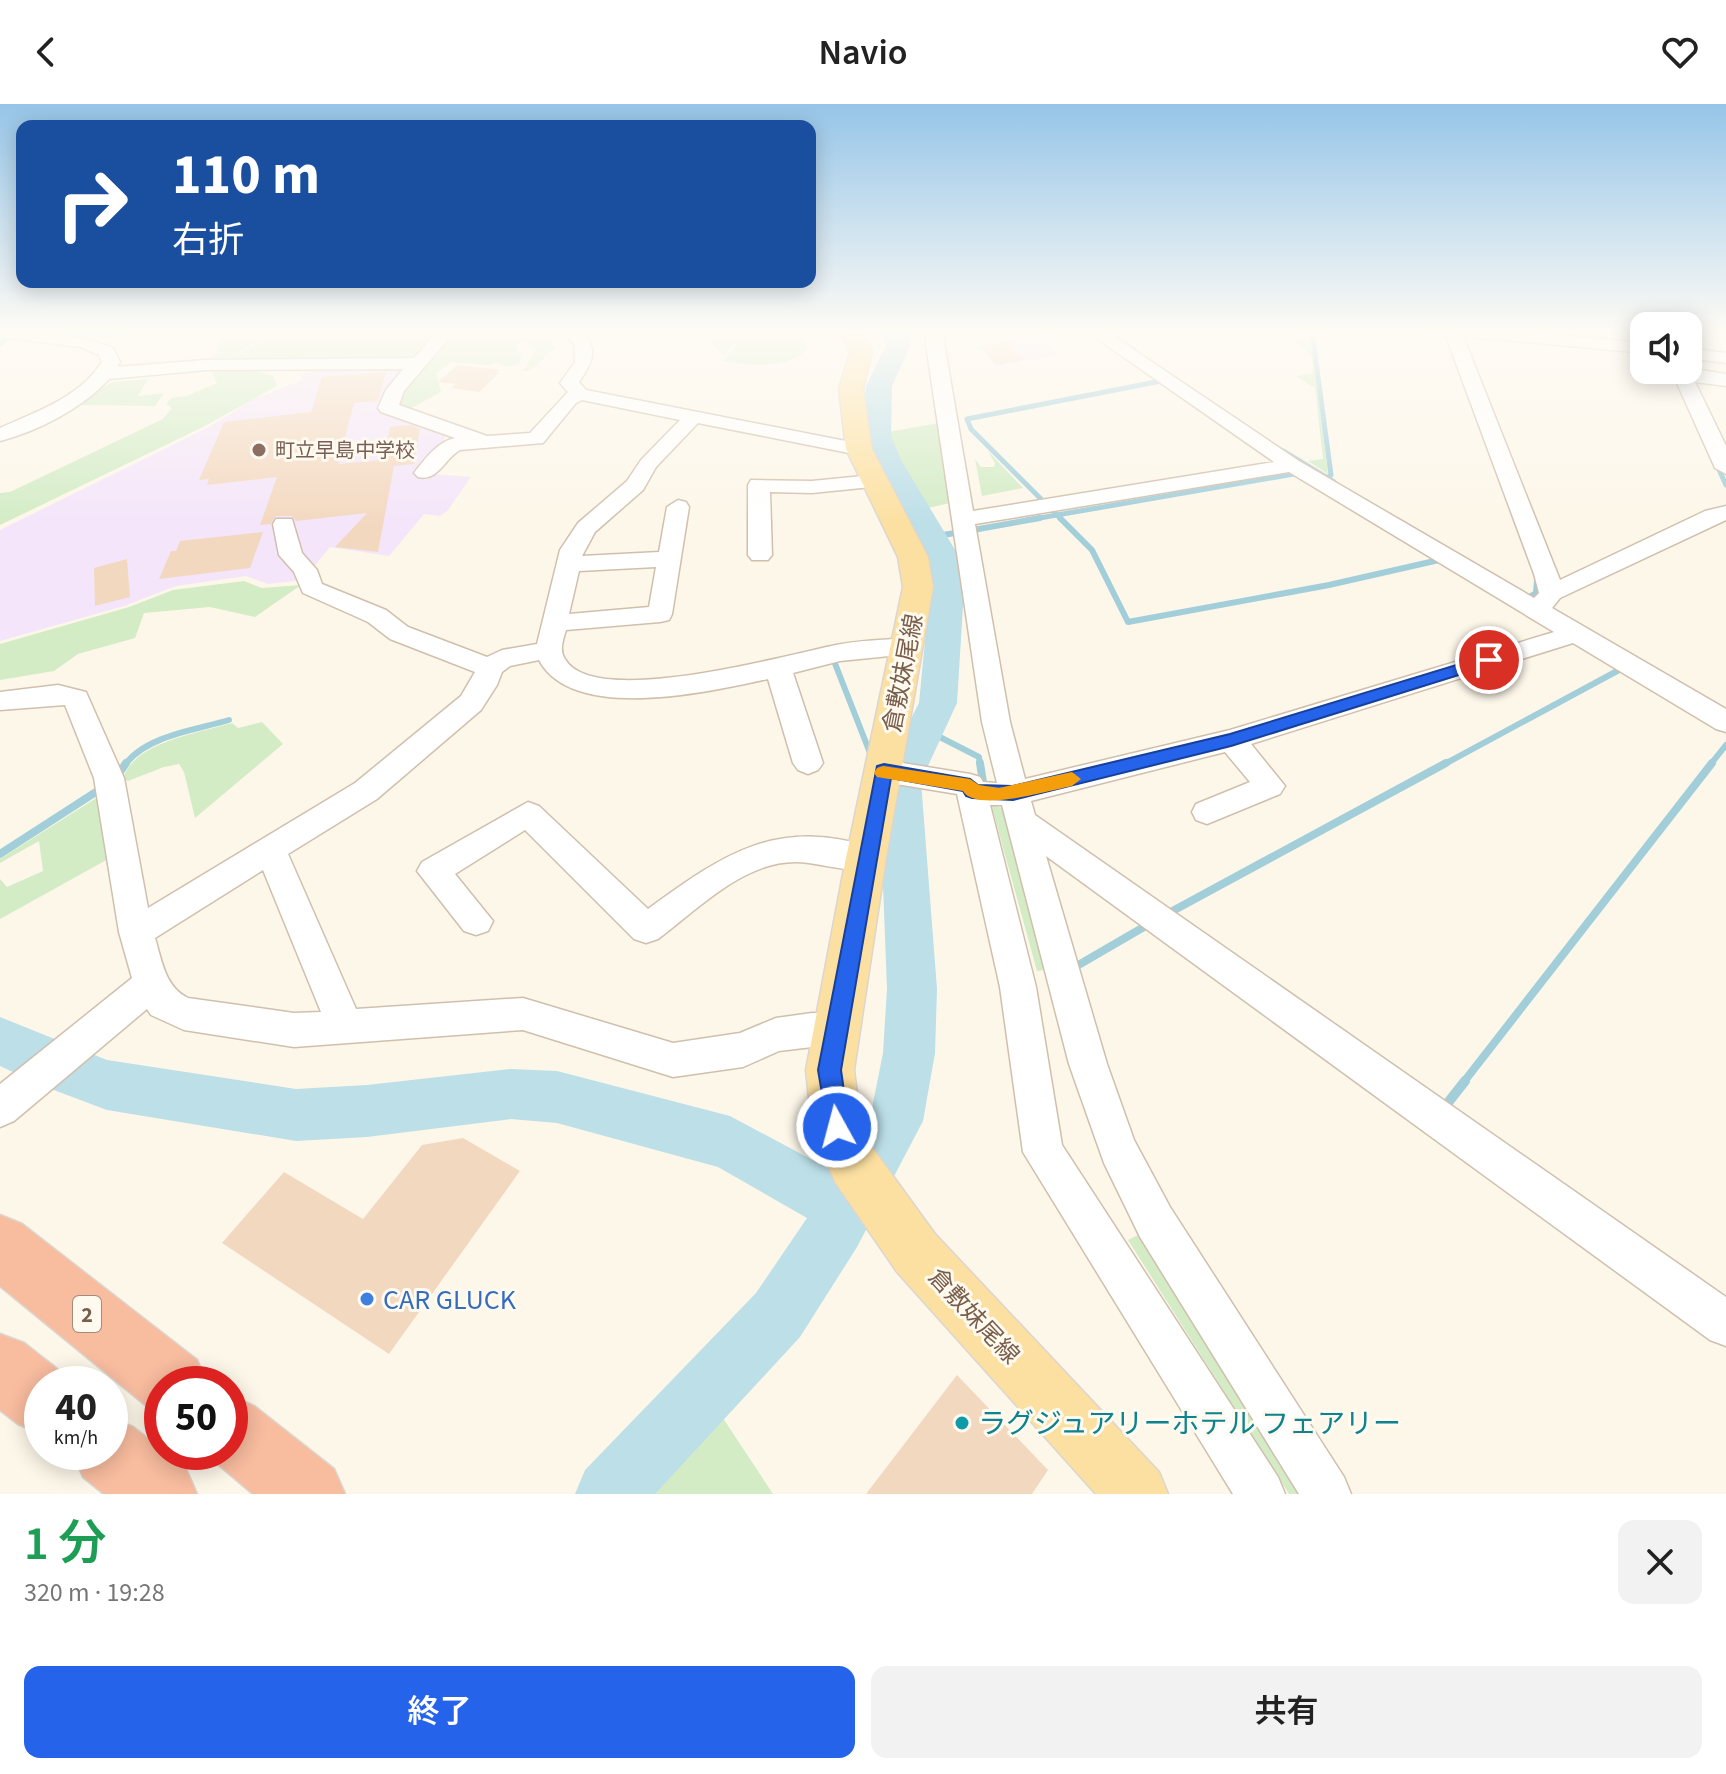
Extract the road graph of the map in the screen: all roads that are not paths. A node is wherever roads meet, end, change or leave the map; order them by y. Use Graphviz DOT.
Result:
graph roads {
  1 [pos="81,396"];
  2 [pos="393,396"];
  3 [pos="576,396"];
  4 [pos="590,396"];
  5 [pos="852,396"];
  6 [pos="945,396"];
  7 [pos="1190,396"];
  8 [pos="1478,396"];
  9 [pos="1693,396"];
  10 [pos="1701,413"];
  11 [pos="695,415"];
  12 [pos="1726,416"];
  13 [pos="0,435"];
  14 [pos="486,442"];
  15 [pos="1723,461"];
  16 [pos="866,465"];
  17 [pos="1292,465"];
  18 [pos="425,473"];
  19 [pos="678,507"];
  20 [pos="1726,513"];
  21 [pos="968,518"];
  22 [pos="284,524"];
  23 [pos="760,555"];
  24 [pos="669,559"];
  25 [pos="569,564"];
  26 [pos="1541,602"];
  27 [pos="1575,634"];
  28 [pos="551,636"];
  29 [pos="909,646"];
  30 [pos="778,667"];
  31 [pos="490,668"];
  32 [pos="0,701"];
  33 [pos="1726,722"];
  34 [pos="1231,740"];
  35 [pos="808,763"];
  36 [pos="899,773"];
  37 [pos="1011,804"];
  38 [pos="1207,812"];
  39 [pos="271,852"];
  40 [pos="866,858"];
  41 [pos="476,921"];
  42 [pos="136,932"];
  43 [pos="151,984"];
  44 [pos="345,1026"];
  45 [pos="836,1031"];
  46 [pos="0,1108"];
  47 [pos="2,1246"];
  48 [pos="1726,1324"];
  49 [pos="151,1366"];
  50 [pos="0,1367"];
  51 [pos="24,1386"];
  52 [pos="248,1445"];
  53 [pos="128,1468"];
  54 [pos="1111,1484"];
  55 [pos="161,1494"];
  56 [pos="309,1494"];
  57 [pos="1261,1494"];
  58 [pos="1327,1494"];
  1 -- 13 [label="street"];
  2 -- 14 [label="street"];
  3 -- 14 [label="street"];
  4 -- 11 [label="street"];
  5 -- 16 [label="main road, 倉敷妹尾線"];
  6 -- 21 [label="street"];
  7 -- 17 [label="street"];
  8 -- 26 [label="street"];
  9 -- 10 [label="street"];
  10 -- 12 [label="street"];
  10 -- 15 [label="street"];
  11 -- 16 [label="street"];
  11 -- 25 [label="street"];
  14 -- 18 [label="street"];
  16 -- 23 [label="street"];
  16 -- 29 [label="main road, 倉敷妹尾線"];
  17 -- 21 [label="street"];
  17 -- 26 [label="street"];
  19 -- 24 [label="street"];
  20 -- 26 [label="street"];
  21 -- 37 [label="street"];
  22 -- 31 [label="street"];
  24 -- 25 [label="street"];
  24 -- 28 [label="street"];
  25 -- 28 [label="street"];
  26 -- 27 [label="street"];
  27 -- 33 [label="street"];
  27 -- 34 [label="street"];
  28 -- 30 [label="street"];
  28 -- 31 [label="street"];
  29 -- 30 [label="street"];
  29 -- 36 [label="main road, 倉敷妹尾線"];
  30 -- 35 [label="street"];
  31 -- 39 [label="street"];
  32 -- 42 [label="street"];
  34 -- 37 [label="street"];
  34 -- 38 [label="street"];
  36 -- 37 [label="street"];
  36 -- 40 [label="main road, 倉敷妹尾線"];
  37 -- 48 [label="street"];
  37 -- 57 [label="street"];
  37 -- 58 [label="street"];
  39 -- 42 [label="street"];
  39 -- 44 [label="street"];
  40 -- 41 [label="street"];
  40 -- 45 [label="main road, 倉敷妹尾線"];
  42 -- 43 [label="street"];
  43 -- 44 [label="street"];
  43 -- 46 [label="street"];
  44 -- 45 [label="street"];
  45 -- 54 [label="main road, 倉敷妹尾線"];
  47 -- 49 [label="highway, 2"];
  50 -- 51 [label="highway"];
  52 -- 56 [label="highway"];
  53 -- 55 [label="highway"];
}
